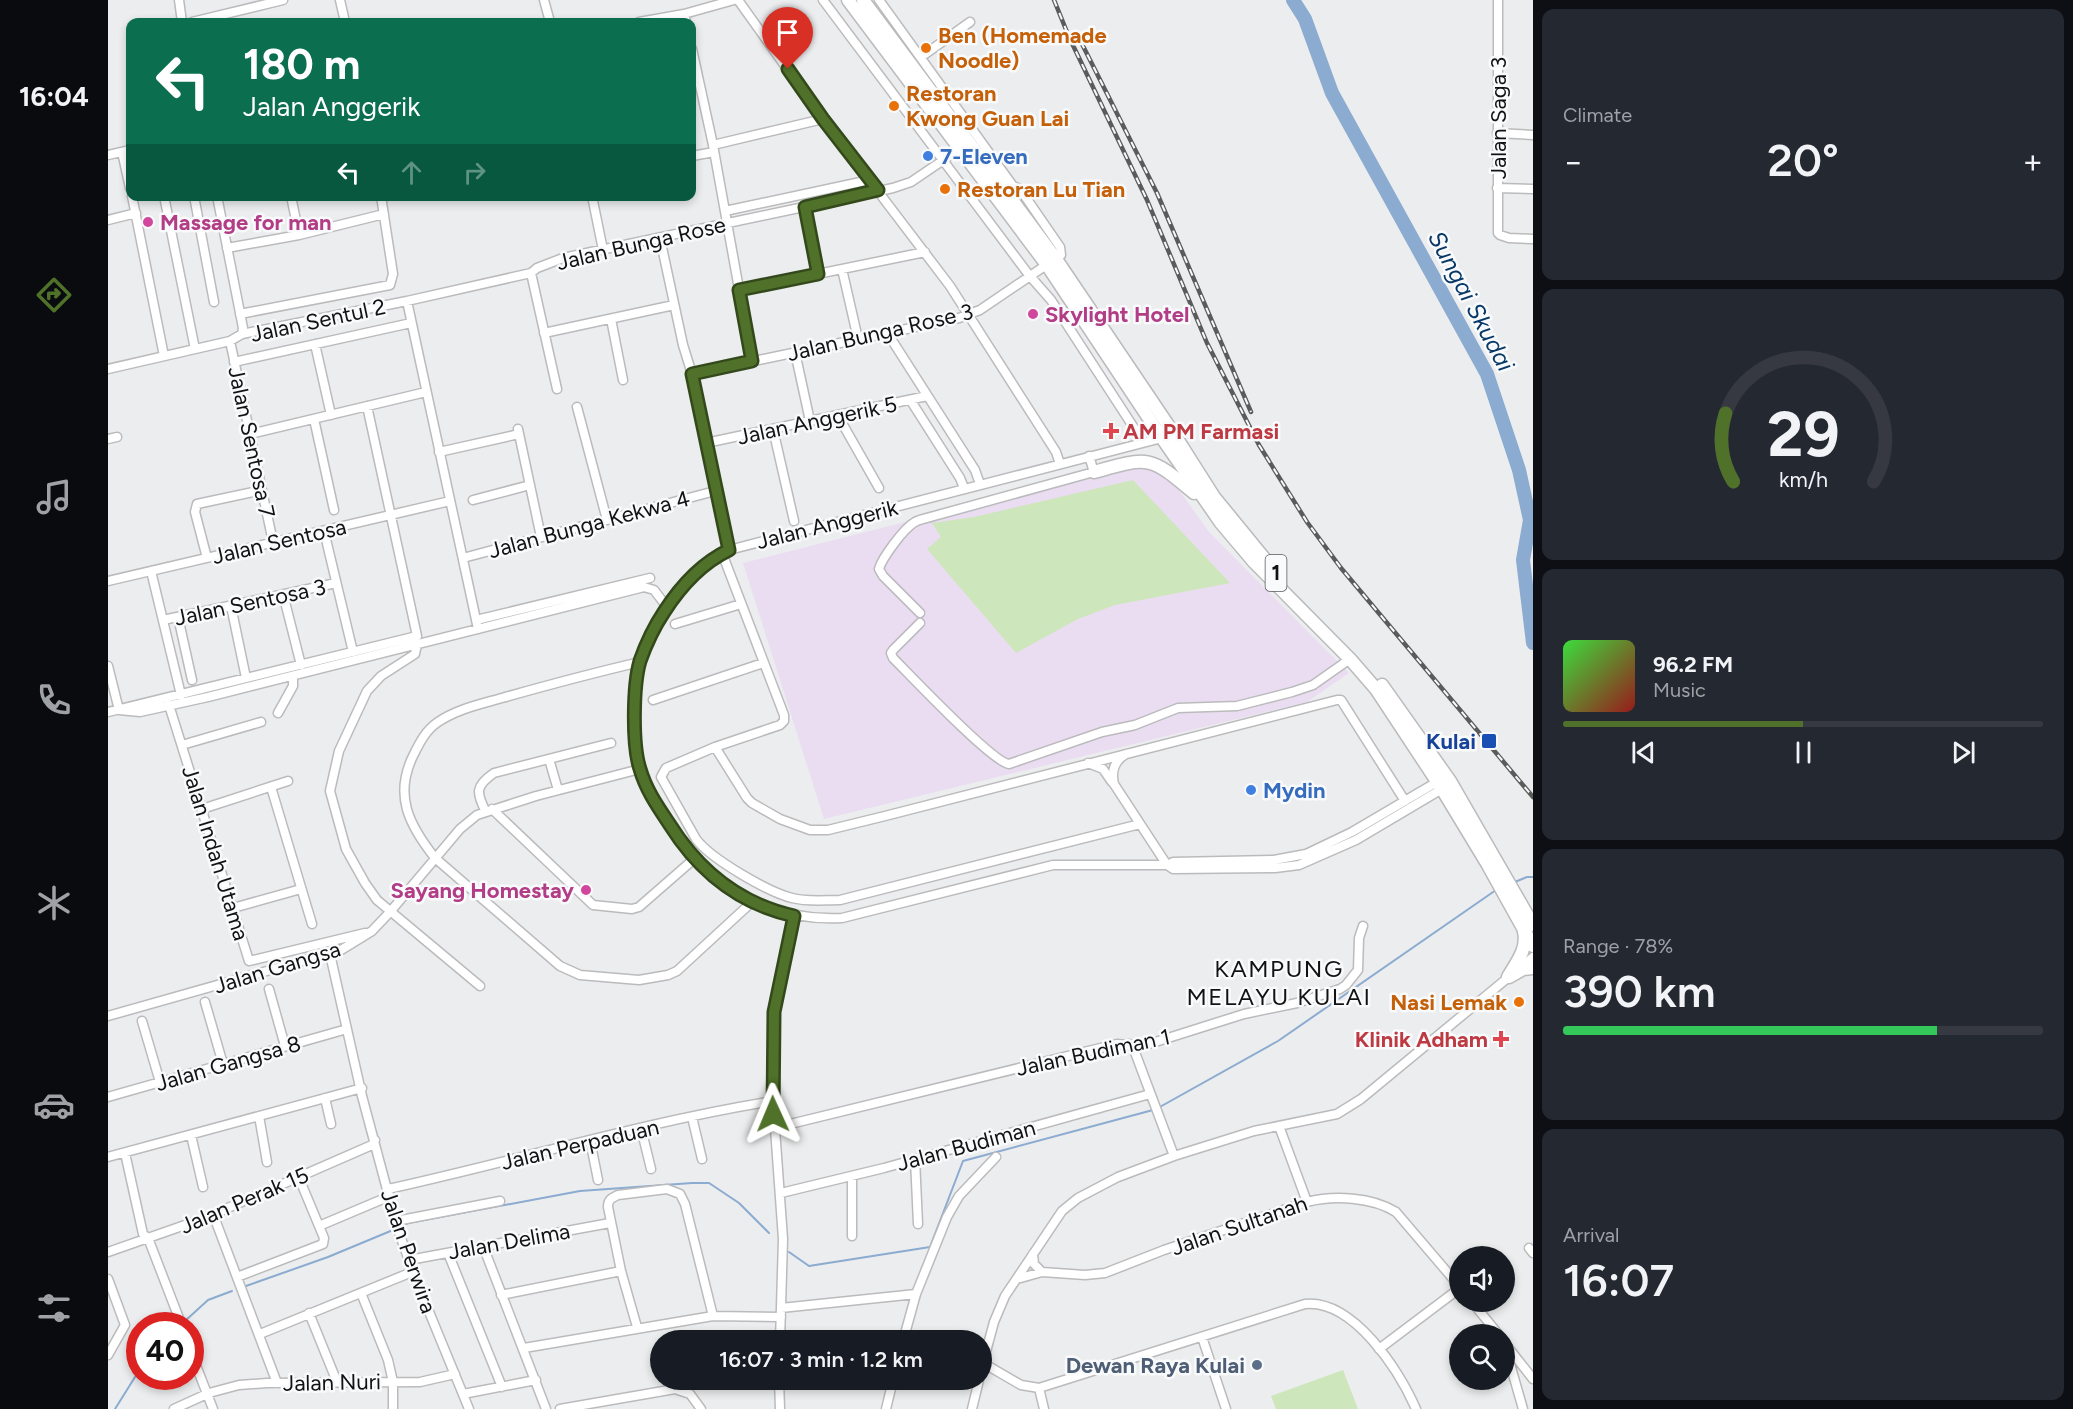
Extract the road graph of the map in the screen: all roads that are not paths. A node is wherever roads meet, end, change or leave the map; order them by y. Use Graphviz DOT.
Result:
graph roads {
  1 [pos="179,0"];
  2 [pos="283,0"];
  3 [pos="340,0"];
  4 [pos="544,0"];
  5 [pos="736,0"];
  6 [pos="823,0"];
  7 [pos="848,0"];
  8 [pos="863,0"];
  9 [pos="879,0"];
  10 [pos="1498,0"];
  11 [pos="181,18"];
  12 [pos="209,18"];
  13 [pos="344,18"];
  14 [pos="549,18"];
  15 [pos="685,18"];
  16 [pos="970,22"];
  17 [pos="921,57"];
  18 [pos="696,89"];
  19 [pos="823,119"];
  20 [pos="1497,133"];
  21 [pos="1533,135"];
  22 [pos="964,146"];
  23 [pos="714,148"];
  24 [pos="126,151"];
  25 [pos="108,154"];
  26 [pos="696,155"];
  27 [pos="944,160"];
  28 [pos="870,180"];
  29 [pos="1497,188"];
  30 [pos="1533,189"];
  31 [pos="878,190"];
  32 [pos="1005,192"];
  33 [pos="133,201"];
  34 [pos="165,201"];
  35 [pos="195,201"];
  36 [pos="217,201"];
  37 [pos="292,201"];
  38 [pos="382,201"];
  39 [pos="593,201"];
  40 [pos="805,207"];
  41 [pos="725,211"];
  42 [pos="136,213"];
  43 [pos="384,214"];
  44 [pos="108,220"];
  45 [pos="727,224"];
  46 [pos="299,235"];
  47 [pos="660,238"];
  48 [pos="1533,239"];
  49 [pos="227,248"];
  50 [pos="603,250"];
  51 [pos="925,252"];
  52 [pos="1052,262"];
  53 [pos="842,269"];
  54 [pos="531,273"];
  55 [pos="818,274"];
  56 [pos="1029,275"];
  57 [pos="739,290"];
  58 [pos="214,302"];
  59 [pos="407,302"];
  60 [pos="674,305"];
  61 [pos="240,314"];
  62 [pos="969,314"];
  63 [pos="610,319"];
  64 [pos="411,323"];
  65 [pos="544,333"];
  66 [pos="242,334"];
  67 [pos="888,334"];
  68 [pos="858,339"];
  69 [pos="230,341"];
  70 [pos="315,345"];
  71 [pos="195,349"];
  72 [pos="795,352"];
  73 [pos="164,356"];
  74 [pos="752,361"];
  75 [pos="234,362"];
  76 [pos="108,369"];
  77 [pos="692,374"];
  78 [pos="623,380"];
  79 [pos="557,389"];
  80 [pos="426,392"];
  81 [pos="927,396"];
  82 [pos="911,400"];
  83 [pos="367,406"];
  84 [pos="577,407"];
  85 [pos="331,415"];
  86 [pos="838,416"];
  87 [pos="314,419"];
  88 [pos="810,422"];
  89 [pos="773,429"];
  90 [pos="250,434"];
  91 [pos="1162,438"];
  92 [pos="706,443"];
  93 [pos="1141,443"];
  94 [pos="439,452"];
  95 [pos="1089,456"];
  96 [pos="1060,464"];
  97 [pos="1094,472"];
  98 [pos="980,484"];
  99 [pos="530,486"];
  100 [pos="964,488"];
  101 [pos="879,489"];
  102 [pos="262,490"];
  103 [pos="715,491"];
  104 [pos="472,500"];
  105 [pos="450,501"];
  106 [pos="1206,503"];
  107 [pos="334,510"];
  108 [pos="391,515"];
  109 [pos="607,520"];
  110 [pos="794,521"];
  111 [pos="324,531"];
  112 [pos="541,537"];
  113 [pos="273,542"];
  114 [pos="725,551"];
  115 [pos="207,558"];
  116 [pos="463,558"];
  117 [pos="151,571"];
  118 [pos="650,578"];
  119 [pos="108,581"];
  120 [pos="336,583"];
  121 [pos="283,594"];
  122 [pos="741,604"];
  123 [pos="231,606"];
  124 [pos="668,607"];
  125 [pos="920,613"];
  126 [pos="178,617"];
  127 [pos="163,620"];
  128 [pos="920,623"];
  129 [pos="675,624"];
  130 [pos="477,625"];
  131 [pos="417,641"];
  132 [pos="352,652"];
  133 [pos="1350,659"];
  134 [pos="640,662"];
  135 [pos="763,663"];
  136 [pos="302,665"];
  137 [pos="108,666"];
  138 [pos="293,676"];
  139 [pos="246,678"];
  140 [pos="192,680"];
  141 [pos="181,694"];
  142 [pos="653,700"];
  143 [pos="169,705"];
  144 [pos="119,710"];
  145 [pos="108,712"];
  146 [pos="278,713"];
  147 [pos="261,722"];
  148 [pos="611,743"];
  149 [pos="182,745"];
  150 [pos="715,747"];
  151 [pos="1131,752"];
  152 [pos="549,759"];
  153 [pos="1088,763"];
  154 [pos="640,769"];
  155 [pos="288,781"];
  156 [pos="1114,784"];
  157 [pos="1439,785"];
  158 [pos="271,787"];
  159 [pos="558,790"];
  160 [pos="1405,801"];
  161 [pos="202,809"];
  162 [pos="489,811"];
  163 [pos="1140,824"];
  164 [pos="435,858"];
  165 [pos="694,859"];
  166 [pos="1275,864"];
  167 [pos="1167,865"];
  168 [pos="1502,880"];
  169 [pos="301,889"];
  170 [pos="752,902"];
  171 [pos="233,908"];
  172 [pos="390,912"];
  173 [pos="794,916"];
  174 [pos="312,924"];
  175 [pos="1363,926"];
  176 [pos="1528,928"];
  177 [pos="370,933"];
  178 [pos="1533,946"];
  179 [pos="330,954"];
  180 [pos="1533,957"];
  181 [pos="1533,968"];
  182 [pos="1508,977"];
  183 [pos="480,986"];
  184 [pos="269,989"];
  185 [pos="205,1002"];
  186 [pos="108,1016"];
  187 [pos="142,1021"];
  188 [pos="347,1029"];
  189 [pos="1128,1044"];
  190 [pos="285,1046"];
  191 [pos="223,1064"];
  192 [pos="160,1082"];
  193 [pos="362,1088"];
  194 [pos="108,1096"];
  195 [pos="325,1098"];
  196 [pos="1152,1098"];
  197 [pos="773,1101"];
  198 [pos="259,1116"];
  199 [pos="692,1117"];
  200 [pos="331,1124"];
  201 [pos="1279,1126"];
  202 [pos="642,1128"];
  203 [pos="774,1128"];
  204 [pos="191,1135"];
  205 [pos="375,1140"];
  206 [pos="591,1140"];
  207 [pos="125,1153"];
  208 [pos="1174,1156"];
  209 [pos="108,1157"];
  210 [pos="996,1157"];
  211 [pos="702,1159"];
  212 [pos="915,1159"];
  213 [pos="267,1162"];
  214 [pos="651,1169"];
  215 [pos="852,1176"];
  216 [pos="298,1178"];
  217 [pos="598,1180"];
  218 [pos="203,1188"];
  219 [pos="389,1192"];
  220 [pos="781,1193"];
  221 [pos="500,1201"];
  222 [pos="1307,1202"];
  223 [pos="213,1214"];
  224 [pos="610,1223"];
  225 [pos="918,1224"];
  226 [pos="319,1226"];
  227 [pos="397,1228"];
  228 [pos="852,1236"];
  229 [pos="148,1238"];
  230 [pos="483,1246"];
  231 [pos="108,1252"];
  232 [pos="448,1253"];
  233 [pos="1033,1254"];
  234 [pos="409,1260"];
  235 [pos="621,1271"];
  236 [pos="412,1272"];
  237 [pos="1042,1272"];
  238 [pos="1449,1275"];
  239 [pos="237,1277"];
  240 [pos="108,1279"];
  241 [pos="1016,1280"];
  242 [pos="361,1293"];
  243 [pos="916,1294"];
  244 [pos="501,1295"];
  245 [pos="1449,1296"];
  246 [pos="112,1304"];
  247 [pos="177,1312"];
  248 [pos="1480,1312"];
  249 [pos="309,1313"];
  250 [pos="781,1313"];
  251 [pos="713,1316"];
  252 [pos="1489,1324"];
  253 [pos="637,1328"];
  254 [pos="780,1330"];
  255 [pos="906,1330"];
  256 [pos="992,1330"];
  257 [pos="260,1334"];
  258 [pos="1202,1337"];
  259 [pos="524,1348"];
  260 [pos="1379,1349"];
  261 [pos="108,1355"];
  262 [pos="1515,1357"];
  263 [pos="992,1371"];
  264 [pos="455,1374"];
  265 [pos="1533,1379"];
  266 [pos="536,1380"];
  267 [pos="1515,1381"];
  268 [pos="393,1382"];
  269 [pos="204,1383"];
  270 [pos="277,1383"];
  271 [pos="337,1383"];
  272 [pos="502,1387"];
  273 [pos="1039,1388"];
  274 [pos="779,1390"];
  275 [pos="891,1390"];
  276 [pos="977,1390"];
  277 [pos="208,1393"];
  278 [pos="463,1394"];
  279 [pos="174,1409"];
  280 [pos="213,1409"];
  281 [pos="393,1409"];
  282 [pos="469,1409"];
  283 [pos="546,1409"];
  284 [pos="560,1409"];
  285 [pos="701,1409"];
  286 [pos="780,1409"];
  287 [pos="886,1409"];
  288 [pos="972,1409"];
  289 [pos="1044,1409"];
  290 [pos="1226,1409"];
  291 [pos="1416,1409"];
  292 [pos="1523,1409"];
  1 -- 11 [label="street"];
  2 -- 12 [label="street"];
  3 -- 13 [label="street"];
  4 -- 14 [label="street"];
  5 -- 15 [label="street"];
  5 -- 19 [label="street"];
  6 -- 27 [label="street"];
  7 -- 22 [label="highway, 1"];
  8 -- 22 [label="highway, 1"];
  9 -- 17 [label="street"];
  10 -- 20 [label="street, Jalan Saga 3"];
  16 -- 17 [label="street"];
  17 -- 32 [label="street"];
  18 -- 23 [label="street"];
  19 -- 23 [label="street"];
  19 -- 28 [label="street"];
  20 -- 21 [label="street"];
  20 -- 29 [label="street, Jalan Saga 3"];
  22 -- 27 [label="street, Jalan Bunga Rose"];
  22 -- 32 [label="highway, 1"];
  23 -- 26 [label="street"];
  23 -- 41 [label="street"];
  24 -- 25 [label="street"];
  27 -- 31 [label="street, Jalan Bunga Rose"];
  27 -- 56 [label="street"];
  28 -- 31 [label="street"];
  28 -- 41 [label="street"];
  29 -- 30 [label="street"];
  29 -- 48 [label="street, Jalan Saga 3"];
  31 -- 40 [label="street, Jalan Bunga Rose"];
  31 -- 51 [label="street"];
  32 -- 52 [label="highway, 1"];
  32 -- 52 [label="street"];
  33 -- 42 [label="street"];
  34 -- 71 [label="street"];
  35 -- 58 [label="street"];
  36 -- 49 [label="street"];
  37 -- 46 [label="street"];
  38 -- 43 [label="street"];
  39 -- 50 [label="street"];
  40 -- 45 [label="street, Jalan Bunga Rose"];
  40 -- 55 [label="street"];
  41 -- 45 [label="street"];
  42 -- 44 [label="street"];
  42 -- 73 [label="street"];
  43 -- 46 [label="street"];
  43 -- 61 [label="street"];
  45 -- 47 [label="street, Jalan Bunga Rose"];
  45 -- 57 [label="street"];
  46 -- 49 [label="street"];
  47 -- 50 [label="street, Jalan Bunga Rose"];
  47 -- 60 [label="street"];
  49 -- 61 [label="street"];
  50 -- 54 [label="street, Jalan Bunga Rose"];
  51 -- 53 [label="street"];
  51 -- 62 [label="street"];
  52 -- 56 [label="street, Jalan Bunga Rose 3"];
  52 -- 91 [label="highway, 1"];
  52 -- 168 [label="highway, 1"];
  53 -- 55 [label="street"];
  53 -- 68 [label="street"];
  54 -- 59 [label="street, Jalan Bunga Rose"];
  54 -- 65 [label="street"];
  55 -- 57 [label="street"];
  56 -- 62 [label="street, Jalan Bunga Rose 3"];
  56 -- 93 [label="street"];
  57 -- 74 [label="street"];
  59 -- 64 [label="street"];
  59 -- 66 [label="street, Jalan Sentul 2"];
  60 -- 63 [label="street"];
  60 -- 77 [label="street"];
  61 -- 66 [label="street"];
  62 -- 67 [label="street, Jalan Bunga Rose 3"];
  62 -- 96 [label="street"];
  63 -- 65 [label="street"];
  63 -- 78 [label="street"];
  64 -- 70 [label="street"];
  64 -- 80 [label="street"];
  65 -- 79 [label="street"];
  66 -- 69 [label="street, Jalan Sentul 2"];
  67 -- 68 [label="street, Jalan Bunga Rose 3"];
  67 -- 81 [label="street"];
  68 -- 72 [label="street, Jalan Bunga Rose 3"];
  69 -- 71 [label="street, Jalan Sentul 2"];
  69 -- 75 [label="street, Jalan Sentosa 7"];
  70 -- 75 [label="street"];
  70 -- 85 [label="street"];
  71 -- 73 [label="street, Jalan Sentul 2"];
  72 -- 74 [label="street, Jalan Bunga Rose 3"];
  72 -- 88 [label="street"];
  73 -- 76 [label="street, Jalan Sentul 2"];
  74 -- 77 [label="street, Jalan Bunga Rose 3"];
  75 -- 90 [label="street, Jalan Sentosa 7"];
  77 -- 92 [label="street"];
  80 -- 83 [label="street"];
  80 -- 94 [label="street"];
  81 -- 82 [label="street, Jalan Anggerik 5"];
  81 -- 98 [label="street"];
  82 -- 86 [label="street, Jalan Anggerik 5"];
  82 -- 100 [label="street"];
  83 -- 85 [label="street"];
  83 -- 108 [label="street"];
  84 -- 109 [label="street"];
  85 -- 87 [label="street"];
  86 -- 88 [label="street, Jalan Anggerik 5"];
  86 -- 101 [label="street"];
  87 -- 90 [label="street"];
  87 -- 107 [label="street"];
  88 -- 89 [label="street, Jalan Anggerik 5"];
  89 -- 92 [label="street, Jalan Anggerik 5"];
  89 -- 110 [label="street"];
  90 -- 102 [label="street, Jalan Sentosa 7"];
  91 -- 93 [label="street, Jalan Anggerik"];
  91 -- 106 [label="highway, 1"];
  92 -- 103 [label="street"];
  93 -- 95 [label="street, Jalan Anggerik"];
  94 -- 99 [label="street"];
  94 -- 105 [label="street"];
  95 -- 96 [label="street, Jalan Anggerik"];
  95 -- 97 [label="street"];
  96 -- 98 [label="street, Jalan Anggerik"];
  97 -- 106 [label="highway"];
  97 -- 125 [label="street"];
  98 -- 100 [label="street, Jalan Anggerik"];
  99 -- 104 [label="street"];
  99 -- 112 [label="street"];
  100 -- 114 [label="street, Jalan Anggerik"];
  102 -- 113 [label="street, Jalan Sentosa 7"];
  102 -- 115 [label="street"];
  103 -- 109 [label="street, Jalan Bunga Kekwa 4"];
  103 -- 114 [label="street"];
  105 -- 108 [label="street, Jalan Sentosa"];
  105 -- 116 [label="street"];
  106 -- 133 [label="highway, 1"];
  108 -- 111 [label="street, Jalan Sentosa"];
  108 -- 131 [label="street"];
  109 -- 112 [label="street, Jalan Bunga Kekwa 4"];
  111 -- 113 [label="street, Jalan Sentosa"];
  111 -- 120 [label="street"];
  112 -- 116 [label="street, Jalan Bunga Kekwa 4"];
  113 -- 115 [label="street, Jalan Sentosa"];
  114 -- 122 [label="street"];
  114 -- 124 [label="street, Jalan Anggerik"];
  115 -- 117 [label="street, Jalan Sentosa"];
  116 -- 130 [label="street"];
  117 -- 119 [label="street, Jalan Sentosa"];
  117 -- 127 [label="street"];
  118 -- 130 [label="street"];
  120 -- 121 [label="street, Jalan Sentosa 3"];
  120 -- 132 [label="street"];
  121 -- 123 [label="street, Jalan Sentosa 3"];
  121 -- 136 [label="street"];
  122 -- 129 [label="street"];
  122 -- 135 [label="street"];
  123 -- 126 [label="street, Jalan Sentosa 3"];
  123 -- 139 [label="street"];
  124 -- 130 [label="street"];
  124 -- 134 [label="street, Jalan Anggerik"];
  126 -- 127 [label="street, Jalan Sentosa 3"];
  126 -- 140 [label="street"];
  127 -- 141 [label="street"];
  128 -- 133 [label="street"];
  130 -- 131 [label="street"];
  131 -- 132 [label="street"];
  131 -- 138 [label="street"];
  131 -- 172 [label="street"];
  132 -- 136 [label="street"];
  133 -- 157 [label="highway, 1"];
  134 -- 154 [label="street, Jalan Anggerik"];
  134 -- 164 [label="street"];
  135 -- 142 [label="street"];
  135 -- 150 [label="street"];
  136 -- 139 [label="street"];
  137 -- 144 [label="street"];
  138 -- 143 [label="street"];
  138 -- 146 [label="street"];
  139 -- 141 [label="street"];
  141 -- 144 [label="street"];
  143 -- 144 [label="street"];
  143 -- 149 [label="street, Jalan Indah Utama"];
  144 -- 145 [label="street"];
  147 -- 149 [label="street, Jalan Indah Utama"];
  148 -- 152 [label="street"];
  149 -- 161 [label="street, Jalan Indah Utama"];
  150 -- 153 [label="street"];
  150 -- 163 [label="street"];
  151 -- 153 [label="street"];
  151 -- 156 [label="street"];
  151 -- 160 [label="street"];
  152 -- 159 [label="street"];
  152 -- 162 [label="street"];
  153 -- 156 [label="street"];
  154 -- 159 [label="street, Jalan Gangsa"];
  154 -- 165 [label="street, Jalan Anggerik"];
  155 -- 158 [label="street"];
  156 -- 163 [label="street"];
  157 -- 160 [label="street, Jalan Anggerik"];
  157 -- 166 [label="street, Jalan Anggerik"];
  157 -- 168 [label="highway, 1"];
  158 -- 161 [label="street"];
  158 -- 169 [label="street"];
  159 -- 162 [label="street, Jalan Gangsa"];
  160 -- 166 [label="street, Jalan Anggerik"];
  161 -- 171 [label="street, Jalan Indah Utama"];
  162 -- 164 [label="street, Jalan Gangsa"];
  162 -- 165 [label="street"];
  163 -- 167 [label="street"];
  164 -- 170 [label="street"];
  164 -- 172 [label="street, Jalan Gangsa"];
  165 -- 170 [label="street, Jalan Anggerik"];
  166 -- 167 [label="street, Jalan Anggerik"];
  167 -- 173 [label="street, Jalan Anggerik"];
  168 -- 176 [label="highway, 1"];
  169 -- 171 [label="street"];
  169 -- 174 [label="street"];
  170 -- 173 [label="street, Jalan Anggerik"];
  171 -- 177 [label="street, Jalan Indah Utama"];
  172 -- 177 [label="street, Jalan Gangsa"];
  172 -- 183 [label="street"];
  173 -- 197 [label="street"];
  175 -- 189 [label="street, Jalan Budiman 1"];
  176 -- 178 [label="highway, 1"];
  176 -- 182 [label="highway"];
  177 -- 179 [label="street, Jalan Gangsa"];
  179 -- 186 [label="street, Jalan Gangsa"];
  179 -- 188 [label="street, Jalan Perwira"];
  180 -- 182 [label="street"];
  181 -- 182 [label="highway"];
  182 -- 201 [label="street"];
  184 -- 190 [label="street"];
  185 -- 191 [label="street"];
  187 -- 192 [label="street"];
  188 -- 190 [label="street, Jalan Gangsa 8"];
  188 -- 193 [label="street, Jalan Perwira"];
  189 -- 196 [label="street"];
  189 -- 203 [label="street, Jalan Budiman 1"];
  190 -- 191 [label="street, Jalan Gangsa 8"];
  191 -- 192 [label="street, Jalan Gangsa 8"];
  192 -- 194 [label="street, Jalan Gangsa 8"];
  193 -- 195 [label="street"];
  193 -- 205 [label="street, Jalan Perwira"];
  195 -- 198 [label="street"];
  195 -- 200 [label="street"];
  196 -- 208 [label="street"];
  196 -- 212 [label="street, Jalan Budiman"];
  197 -- 199 [label="street, Jalan Perpaduan"];
  197 -- 203 [label="street"];
  198 -- 204 [label="street"];
  198 -- 213 [label="street"];
  199 -- 202 [label="street, Jalan Perpaduan"];
  199 -- 211 [label="street"];
  201 -- 208 [label="street"];
  201 -- 222 [label="street"];
  202 -- 206 [label="street, Jalan Perpaduan"];
  202 -- 214 [label="street"];
  203 -- 220 [label="street"];
  204 -- 207 [label="street"];
  204 -- 218 [label="street"];
  205 -- 216 [label="street, Jalan Perak 15"];
  205 -- 219 [label="street, Jalan Perwira"];
  206 -- 217 [label="street"];
  206 -- 219 [label="street, Jalan Perpaduan"];
  207 -- 209 [label="street"];
  207 -- 229 [label="street"];
  208 -- 233 [label="street"];
  210 -- 243 [label="street"];
  212 -- 215 [label="street, Jalan Budiman"];
  212 -- 225 [label="street"];
  215 -- 220 [label="street, Jalan Budiman"];
  215 -- 228 [label="street"];
  216 -- 223 [label="street, Jalan Perak 15"];
  216 -- 226 [label="street"];
  219 -- 226 [label="street, Jalan Perpaduan"];
  219 -- 227 [label="street, Jalan Perwira"];
  220 -- 250 [label="street"];
  221 -- 227 [label="street"];
  222 -- 237 [label="street, Jalan Sultanah"];
  222 -- 238 [label="street, Jalan Sultanah"];
  223 -- 229 [label="street, Jalan Perak 15"];
  223 -- 239 [label="street"];
  224 -- 230 [label="street, Jalan Delima"];
  224 -- 235 [label="street"];
  224 -- 251 [label="street"];
  226 -- 239 [label="street"];
  227 -- 234 [label="street, Jalan Perwira"];
  229 -- 231 [label="street, Jalan Perak 15"];
  229 -- 247 [label="street"];
  230 -- 232 [label="street, Jalan Delima"];
  230 -- 244 [label="street"];
  232 -- 234 [label="street, Jalan Delima"];
  232 -- 272 [label="street"];
  233 -- 237 [label="street"];
  233 -- 241 [label="street"];
  234 -- 236 [label="street, Jalan Perwira"];
  235 -- 244 [label="street"];
  235 -- 253 [label="street"];
  236 -- 242 [label="street"];
  236 -- 264 [label="street, Jalan Perwira"];
  237 -- 241 [label="street"];
  239 -- 257 [label="street"];
  240 -- 246 [label="street"];
  241 -- 256 [label="street"];
  242 -- 249 [label="street"];
  242 -- 268 [label="street"];
  243 -- 250 [label="street"];
  243 -- 255 [label="street"];
  244 -- 259 [label="street"];
  245 -- 260 [label="street"];
  246 -- 261 [label="street"];
  248 -- 252 [label="street"];
  249 -- 257 [label="street"];
  249 -- 271 [label="street"];
  250 -- 251 [label="street"];
  250 -- 254 [label="street"];
  251 -- 253 [label="street"];
  253 -- 259 [label="street"];
  257 -- 270 [label="street"];
  258 -- 260 [label="street"];
  258 -- 273 [label="street"];
  258 -- 290 [label="street"];
  259 -- 266 [label="street"];
  260 -- 291 [label="street"];
  262 -- 265 [label="street"];
  263 -- 273 [label="street"];
  264 -- 268 [label="street, Jalan Nuri"];
  264 -- 278 [label="street, Jalan Perwira"];
  266 -- 272 [label="street"];
  266 -- 283 [label="street"];
  267 -- 292 [label="street"];
  268 -- 271 [label="street, Jalan Nuri"];
  268 -- 281 [label="street"];
  269 -- 277 [label="street"];
  270 -- 271 [label="street, Jalan Nuri"];
  270 -- 277 [label="street, Jalan Nuri"];
  272 -- 278 [label="street"];
  273 -- 289 [label="street"];
  274 -- 286 [label="street"];
  275 -- 287 [label="street"];
  276 -- 288 [label="street"];
  277 -- 279 [label="street, Jalan Nuri"];
  277 -- 280 [label="street"];
  278 -- 282 [label="street, Jalan Perwira"];
  284 -- 285 [label="street"];
}
